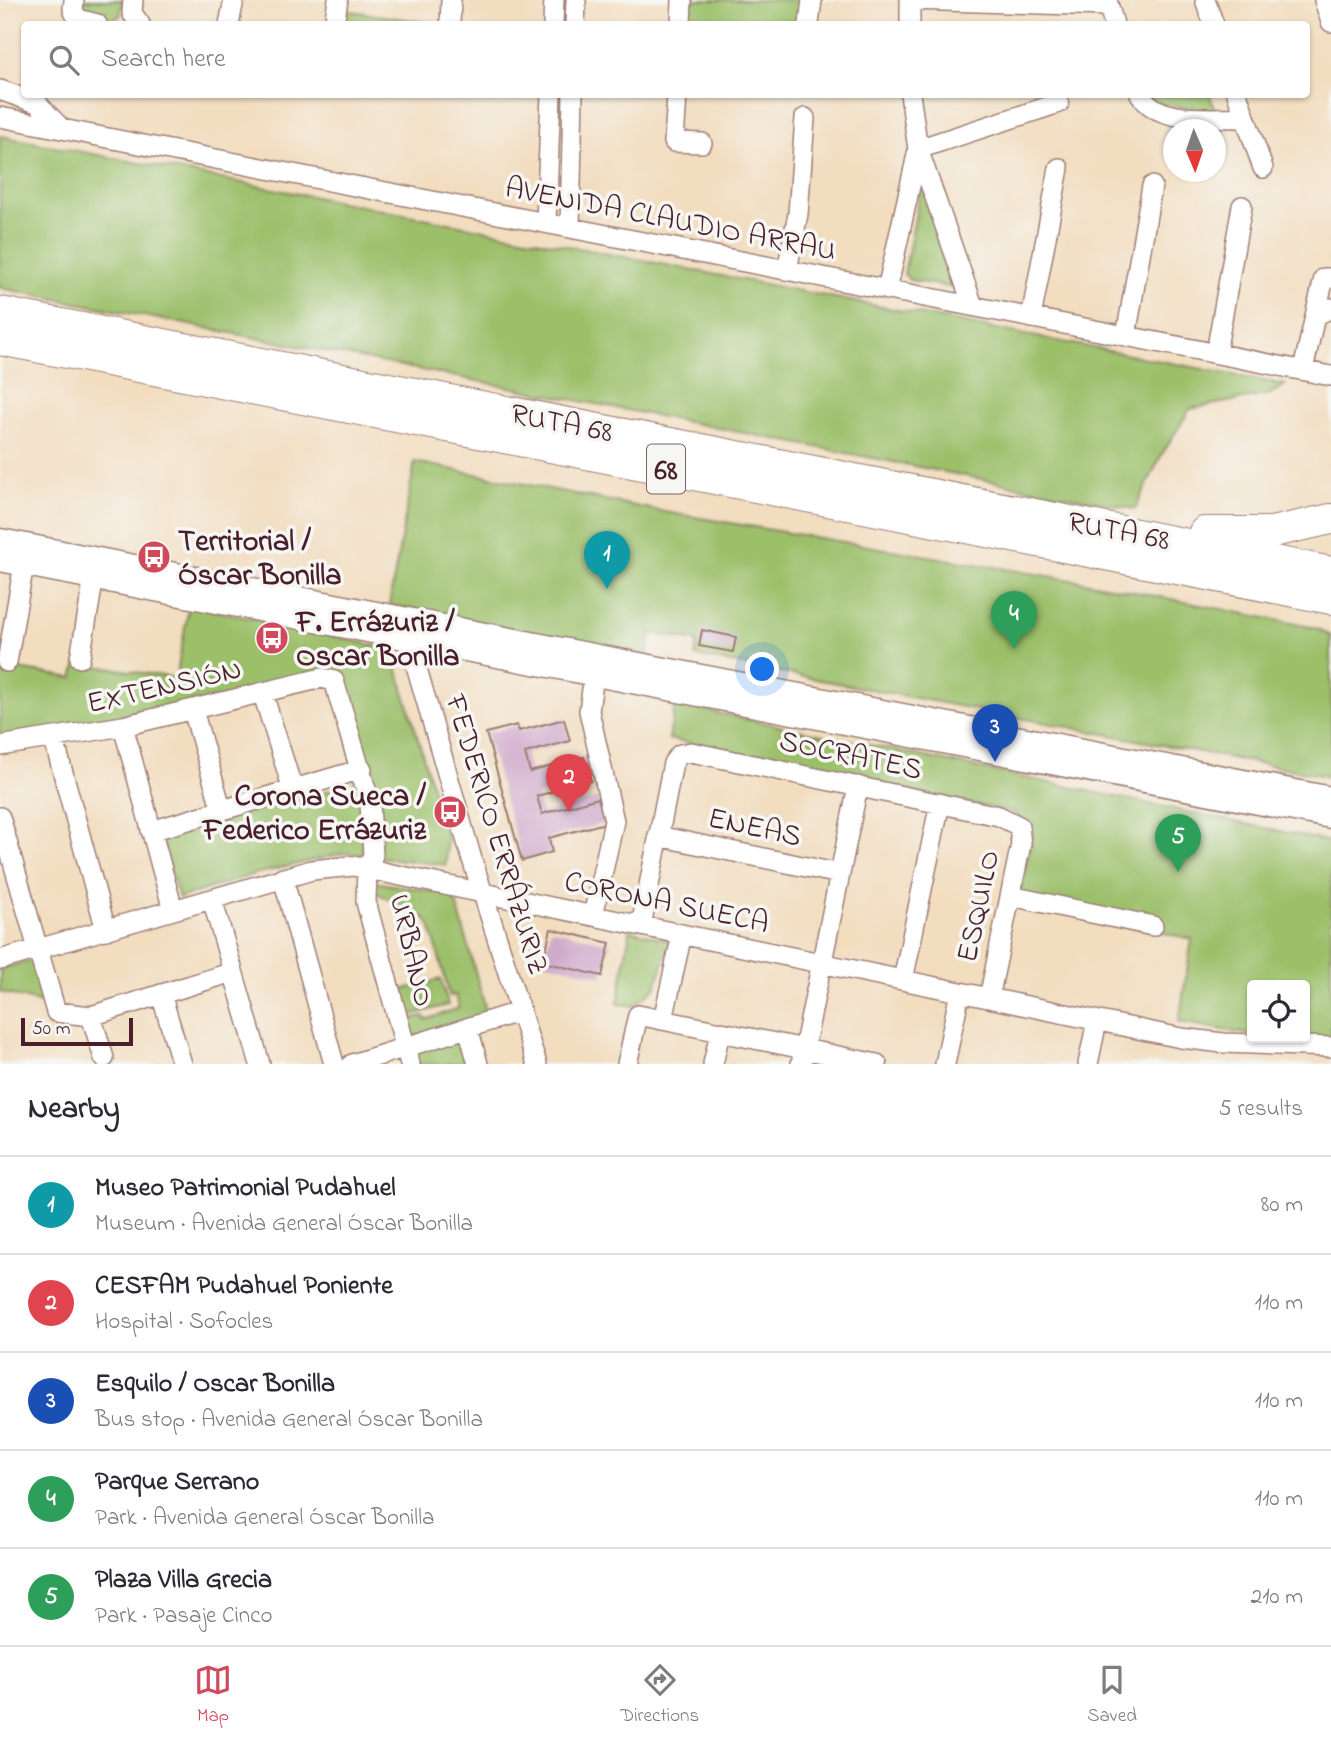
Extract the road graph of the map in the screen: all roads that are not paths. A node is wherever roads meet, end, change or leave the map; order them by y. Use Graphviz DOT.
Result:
graph roads {
  1 [pos="74,0"];
  2 [pos="234,0"];
  3 [pos="338,0"];
  4 [pos="451,0"];
  5 [pos="554,0"];
  6 [pos="576,0"];
  7 [pos="682,0"];
  8 [pos="811,0"];
  9 [pos="910,0"];
  10 [pos="1205,0"];
  11 [pos="1325,0"];
  12 [pos="1012,2"];
  13 [pos="1109,10"];
  14 [pos="86,21"];
  15 [pos="230,21"];
  16 [pos="334,21"];
  17 [pos="450,21"];
  18 [pos="553,21"];
  19 [pos="575,21"];
  20 [pos="681,21"];
  21 [pos="809,21"];
  22 [pos="910,21"];
  23 [pos="1213,21"];
  24 [pos="1331,22"];
  25 [pos="0,90"];
  26 [pos="21,97"];
  27 [pos="23,98"];
  28 [pos="551,98"];
  29 [pos="573,98"];
  30 [pos="677,98"];
  31 [pos="911,98"];
  32 [pos="1142,98"];
  33 [pos="1238,98"];
  34 [pos="1059,103"];
  35 [pos="0,117"];
  36 [pos="805,118"];
  37 [pos="1245,118"];
  38 [pos="62,129"];
  39 [pos="702,143"];
  40 [pos="918,149"];
  41 [pos="1059,168"];
  42 [pos="1263,168"];
  43 [pos="1152,186"];
  44 [pos="1242,206"];
  45 [pos="546,223"];
  46 [pos="570,228"];
  47 [pos="787,270"];
  48 [pos="1331,278"];
  49 [pos="887,290"];
  50 [pos="973,306"];
  51 [pos="0,312"];
  52 [pos="1323,312"];
  53 [pos="1031,318"];
  54 [pos="1126,336"];
  55 [pos="0,340"];
  56 [pos="1216,353"];
  57 [pos="1303,370"];
  58 [pos="1331,376"];
  59 [pos="1012,509"];
  60 [pos="1331,519"];
  61 [pos="0,541"];
  62 [pos="0,559"];
  63 [pos="24,564"];
  64 [pos="1331,572"];
  65 [pos="94,577"];
  66 [pos="1331,598"];
  67 [pos="412,630"];
  68 [pos="80,658"];
  69 [pos="7,662"];
  70 [pos="594,675"];
  71 [pos="337,686"];
  72 [pos="263,694"];
  73 [pos="193,710"];
  74 [pos="123,726"];
  75 [pos="54,740"];
  76 [pos="0,746"];
  77 [pos="362,769"];
  78 [pos="858,786"];
  79 [pos="293,790"];
  80 [pos="1331,799"];
  81 [pos="940,803"];
  82 [pos="222,811"];
  83 [pos="1331,816"];
  84 [pos="0,817"];
  85 [pos="1019,826"];
  86 [pos="151,831"];
  87 [pos="658,836"];
  88 [pos="366,868"];
  89 [pos="840,874"];
  90 [pos="283,878"];
  91 [pos="483,893"];
  92 [pos="1011,896"];
  93 [pos="212,899"];
  94 [pos="173,910"];
  95 [pos="593,916"];
  96 [pos="641,926"];
  97 [pos="1153,926"];
  98 [pos="106,930"];
  99 [pos="682,934"];
  100 [pos="38,950"];
  101 [pos="0,960"];
  102 [pos="822,963"];
  103 [pos="233,972"];
  104 [pos="904,980"];
  105 [pos="960,992"];
  106 [pos="161,994"];
  107 [pos="989,998"];
  108 [pos="521,1010"];
  109 [pos="91,1016"];
  110 [pos="663,1020"];
  111 [pos="1097,1021"];
  112 [pos="468,1028"];
  113 [pos="720,1032"];
  114 [pos="1331,1047"];
  115 [pos="1268,1054"];
  116 [pos="408,1055"];
  117 [pos="802,1056"];
  118 [pos="104,1058"];
  119 [pos="182,1064"];
  120 [pos="260,1064"];
  121 [pos="334,1064"];
  122 [pos="352,1064"];
  123 [pos="478,1064"];
  124 [pos="537,1064"];
  125 [pos="627,1064"];
  126 [pos="713,1064"];
  127 [pos="877,1064"];
  128 [pos="945,1064"];
  129 [pos="1088,1064"];
  1 -- 14 [label="street"];
  2 -- 15 [label="street"];
  3 -- 16 [label="street"];
  4 -- 17 [label="street"];
  5 -- 18 [label="street"];
  6 -- 19 [label="street"];
  7 -- 20 [label="street"];
  8 -- 21 [label="street"];
  9 -- 12 [label="street"];
  9 -- 22 [label="street"];
  10 -- 23 [label="street"];
  11 -- 24 [label="street"];
  12 -- 13 [label="street"];
  25 -- 26 [label="street"];
  27 -- 38 [label="street"];
  28 -- 45 [label="street"];
  29 -- 46 [label="street"];
  30 -- 39 [label="street"];
  31 -- 40 [label="street"];
  32 -- 37 [label="street"];
  33 -- 37 [label="street"];
  34 -- 40 [label="street"];
  35 -- 38 [label="street, AVENIDA CLAUDIO ARRAU"];
  36 -- 47 [label="street"];
  37 -- 42 [label="street"];
  38 -- 45 [label="street, AVENIDA CLAUDIO ARRAU"];
  40 -- 49 [label="street"];
  40 -- 50 [label="street"];
  41 -- 53 [label="street"];
  43 -- 54 [label="street"];
  44 -- 56 [label="street"];
  45 -- 46 [label="street, AVENIDA CLAUDIO ARRAU"];
  46 -- 47 [label="street, AVENIDA CLAUDIO ARRAU"];
  47 -- 49 [label="street, AVENIDA CLAUDIO ARRAU"];
  48 -- 52 [label="street"];
  49 -- 50 [label="street, AVENIDA CLAUDIO ARRAU"];
  50 -- 53 [label="street, AVENIDA CLAUDIO ARRAU"];
  51 -- 59 [label="highway, RUTA 68 / 68"];
  52 -- 57 [label="street"];
  53 -- 54 [label="street, AVENIDA CLAUDIO ARRAU"];
  54 -- 56 [label="street, AVENIDA CLAUDIO ARRAU"];
  55 -- 66 [label="highway, RUTA 68 / 68"];
  56 -- 57 [label="street, AVENIDA CLAUDIO ARRAU"];
  57 -- 58 [label="street, AVENIDA CLAUDIO ARRAU"];
  59 -- 60 [label="highway"];
  59 -- 64 [label="highway, RUTA 68 / 68"];
  61 -- 67 [label="main road"];
  62 -- 63 [label="main road"];
  63 -- 65 [label="main road"];
  63 -- 69 [label="street"];
  65 -- 67 [label="main road"];
  65 -- 68 [label="street"];
  67 -- 70 [label="main road"];
  67 -- 80 [label="main road"];
  67 -- 91 [label="street, FEDERICO ERRÁZURIZ"];
  70 -- 83 [label="main road"];
  70 -- 95 [label="street"];
  71 -- 72 [label="street, EXTENSIÓN"];
  71 -- 77 [label="street, URBANO"];
  72 -- 73 [label="street, EXTENSIÓN"];
  72 -- 79 [label="street"];
  73 -- 74 [label="street, EXTENSIÓN"];
  73 -- 82 [label="street"];
  74 -- 75 [label="street, EXTENSIÓN"];
  74 -- 86 [label="street"];
  75 -- 76 [label="street, EXTENSIÓN"];
  75 -- 98 [label="street"];
  77 -- 79 [label="street"];
  77 -- 88 [label="street, URBANO"];
  78 -- 81 [label="street, SOCRATES"];
  78 -- 87 [label="street, SOCRATES"];
  78 -- 89 [label="street"];
  79 -- 82 [label="street"];
  81 -- 85 [label="street, SOCRATES"];
  81 -- 104 [label="street"];
  82 -- 86 [label="street"];
  84 -- 100 [label="street"];
  85 -- 92 [label="street, ESQUILO"];
  86 -- 94 [label="street"];
  87 -- 89 [label="street, ENEAS"];
  87 -- 96 [label="street"];
  88 -- 90 [label="street, CORONA SUECA"];
  88 -- 91 [label="street, CORONA SUECA"];
  88 -- 116 [label="street, URBANO"];
  89 -- 102 [label="street"];
  90 -- 93 [label="street, CORONA SUECA"];
  90 -- 121 [label="street"];
  91 -- 95 [label="street, CORONA SUECA"];
  91 -- 108 [label="street, FEDERICO ERRÁZURIZ"];
  92 -- 97 [label="street"];
  92 -- 107 [label="street, ESQUILO"];
  93 -- 94 [label="street, CORONA SUECA"];
  93 -- 103 [label="street"];
  94 -- 98 [label="street, CORONA SUECA"];
  95 -- 96 [label="street, CORONA SUECA"];
  96 -- 99 [label="street, CORONA SUECA"];
  98 -- 100 [label="street, CORONA SUECA"];
  99 -- 102 [label="street, CORONA SUECA"];
  99 -- 110 [label="street"];
  100 -- 101 [label="street, CORONA SUECA"];
  100 -- 109 [label="street"];
  102 -- 104 [label="street, CORONA SUECA"];
  102 -- 117 [label="street"];
  103 -- 106 [label="street"];
  103 -- 120 [label="street"];
  104 -- 105 [label="street, CORONA SUECA"];
  105 -- 107 [label="street, CORONA SUECA"];
  105 -- 128 [label="street"];
  106 -- 109 [label="street"];
  106 -- 119 [label="street"];
  107 -- 111 [label="street, CORONA SUECA"];
  108 -- 112 [label="street"];
  108 -- 124 [label="street, FEDERICO ERRÁZURIZ"];
  109 -- 118 [label="street"];
  110 -- 113 [label="street"];
  110 -- 125 [label="street"];
  111 -- 115 [label="street, CORONA SUECA"];
  111 -- 129 [label="street"];
  112 -- 116 [label="street"];
  112 -- 123 [label="street"];
  113 -- 117 [label="street"];
  113 -- 126 [label="street"];
  114 -- 115 [label="street, CORONA SUECA"];
  116 -- 122 [label="street"];
  117 -- 127 [label="street"];
}
